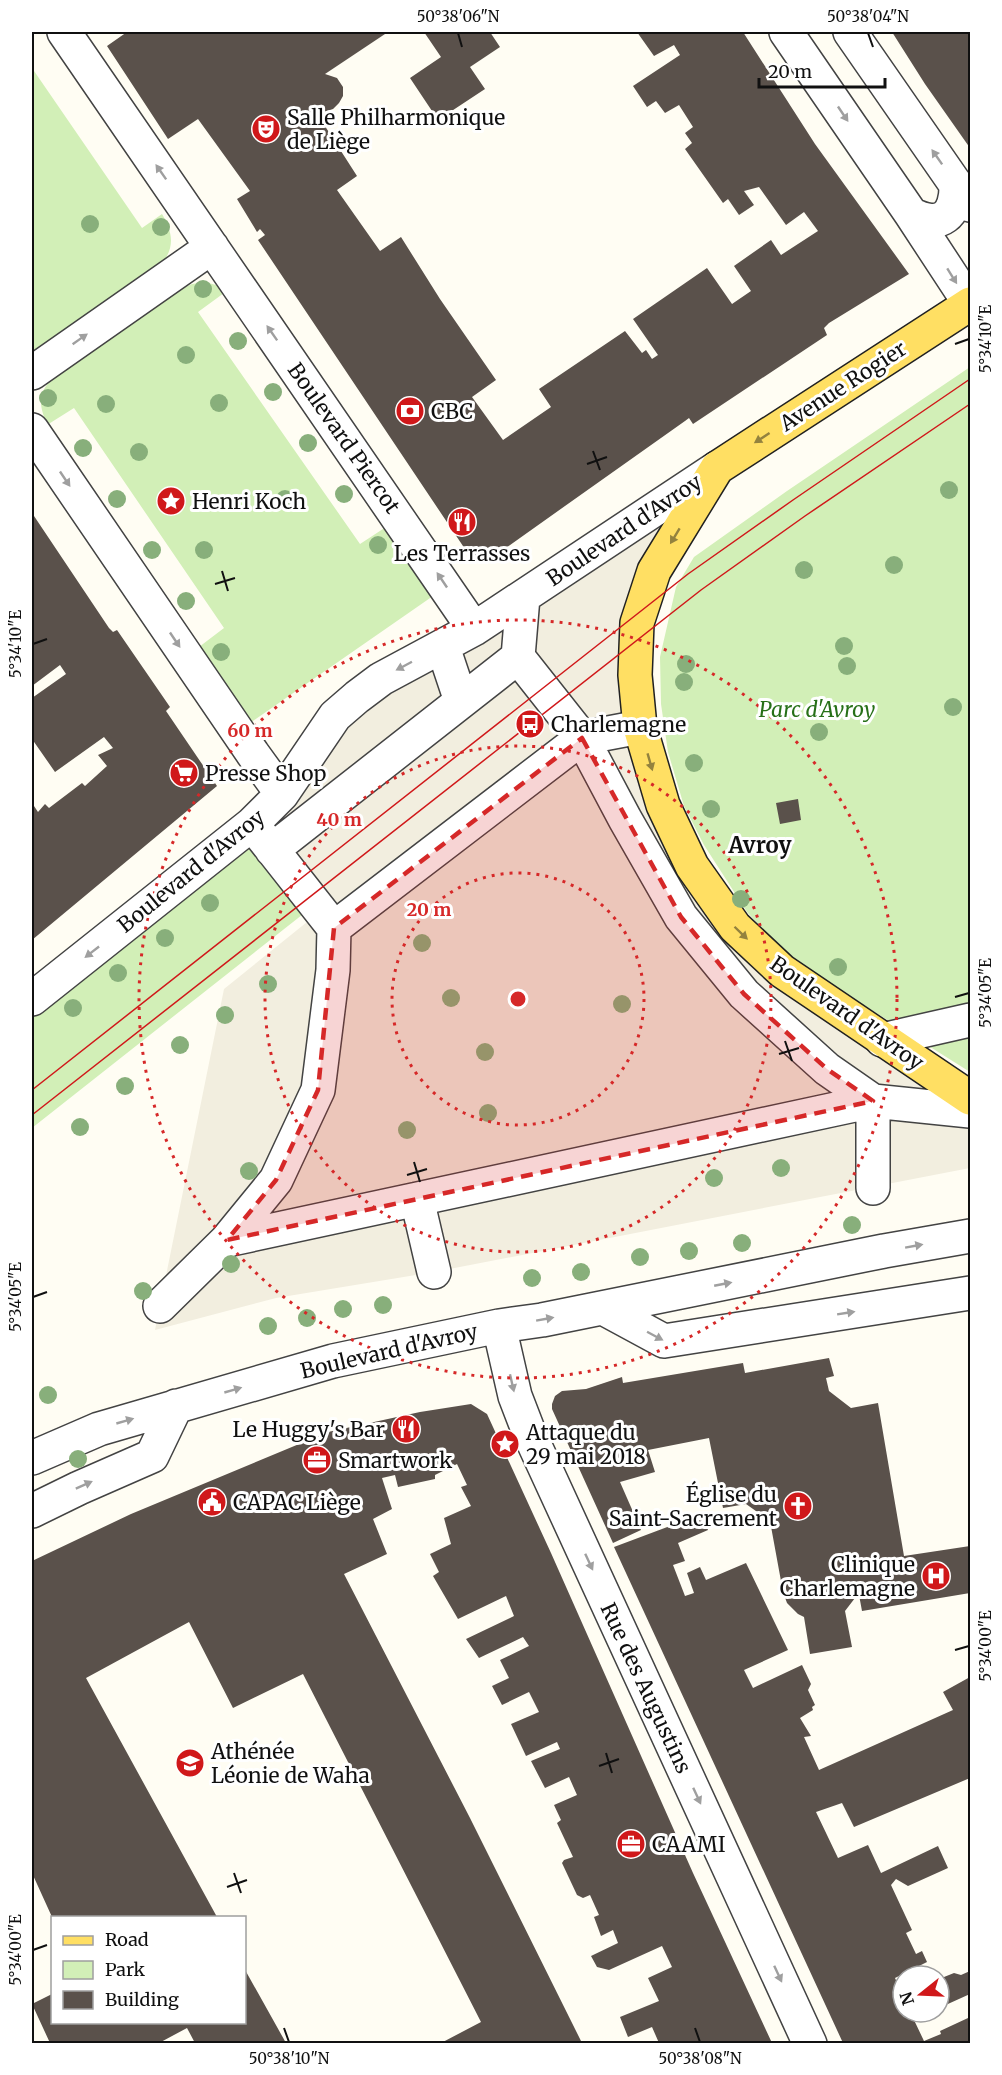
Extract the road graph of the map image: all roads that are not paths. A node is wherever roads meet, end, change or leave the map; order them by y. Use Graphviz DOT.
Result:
graph roads {
  1 [pos="64,32"];
  2 [pos="786,32"];
  3 [pos="850,32"];
  4 [pos="963,194"];
  5 [pos="912,214"];
  6 [pos="212,247"];
  7 [pos="970,304"];
  8 [pos="32,373"];
  9 [pos="32,430"];
  10 [pos="717,468"];
  11 [pos="523,597"];
  12 [pos="474,629"];
  13 [pos="443,647"];
  14 [pos="518,657"];
  15 [pos="461,701"];
  16 [pos="640,727"];
  17 [pos="582,738"];
  18 [pos="307,758"];
  19 [pos="355,785"];
  20 [pos="282,794"];
  21 [pos="252,824"];
  22 [pos="272,850"];
  23 [pos="334,928"];
  24 [pos="32,999"];
  25 [pos="970,1020"];
  26 [pos="882,1040"];
  27 [pos="970,1098"];
  28 [pos="873,1101"];
  29 [pos="970,1111"];
  30 [pos="873,1188"];
  31 [pos="417,1199"];
  32 [pos="970,1236"];
  33 [pos="227,1240"];
  34 [pos="434,1272"];
  35 [pos="970,1293"];
  36 [pos="160,1306"];
  37 [pos="603,1308"];
  38 [pos="499,1326"];
  39 [pos="176,1406"];
  40 [pos="32,1458"];
  41 [pos="32,1511"];
  42 [pos="810,2043"];
  6 -- 1 [label="street, Boulevard Piercot, one-way"];
  2 -- 5 [label="street, one-way"];
  4 -- 3 [label="street, one-way"];
  4 -- 5 [label="street"];
  5 -- 7 [label="street, one-way"];
  8 -- 6 [label="street, one-way"];
  12 -- 6 [label="street, Boulevard Piercot, one-way"];
  7 -- 10 [label="main road, Avenue Rogier, one-way"];
  9 -- 20 [label="street, one-way"];
  10 -- 11 [label="street, Boulevard d'Avroy"];
  10 -- 16 [label="main road, Boulevard d'Avroy, one-way"];
  11 -- 12 [label="street, Boulevard d'Avroy"];
  11 -- 14 [label="street"];
  12 -- 13 [label="street, Boulevard d'Avroy"];
  13 -- 15 [label="street"];
  13 -- 18 [label="street, Boulevard d'Avroy, one-way"];
  14 -- 15 [label="street"];
  14 -- 17 [label="street"];
  15 -- 19 [label="street"];
  16 -- 17 [label="street"];
  16 -- 26 [label="main road, Boulevard d'Avroy, one-way"];
  17 -- 23 [label="street"];
  17 -- 28 [label="street"];
  18 -- 19 [label="street"];
  18 -- 20 [label="street, Boulevard d'Avroy"];
  19 -- 22 [label="street"];
  20 -- 21 [label="street, Boulevard d'Avroy"];
  21 -- 22 [label="street"];
  21 -- 24 [label="street, Boulevard d'Avroy, one-way"];
  22 -- 23 [label="street"];
  23 -- 33 [label="street"];
  25 -- 26 [label="street"];
  26 -- 27 [label="main road, Boulevard d'Avroy"];
  28 -- 29 [label="street"];
  28 -- 30 [label="street"];
  28 -- 31 [label="street"];
  31 -- 33 [label="street"];
  31 -- 34 [label="street"];
  37 -- 32 [label="street, Boulevard d'Avroy, one-way"];
  33 -- 36 [label="street"];
  37 -- 35 [label="street, one-way"];
  38 -- 37 [label="street, Boulevard d'Avroy, one-way"];
  39 -- 38 [label="street, Boulevard d'Avroy, one-way"];
  38 -- 42 [label="street, Rue des Augustins, one-way"];
  40 -- 39 [label="street, Boulevard d'Avroy, one-way"];
  41 -- 39 [label="street, one-way"];
}
